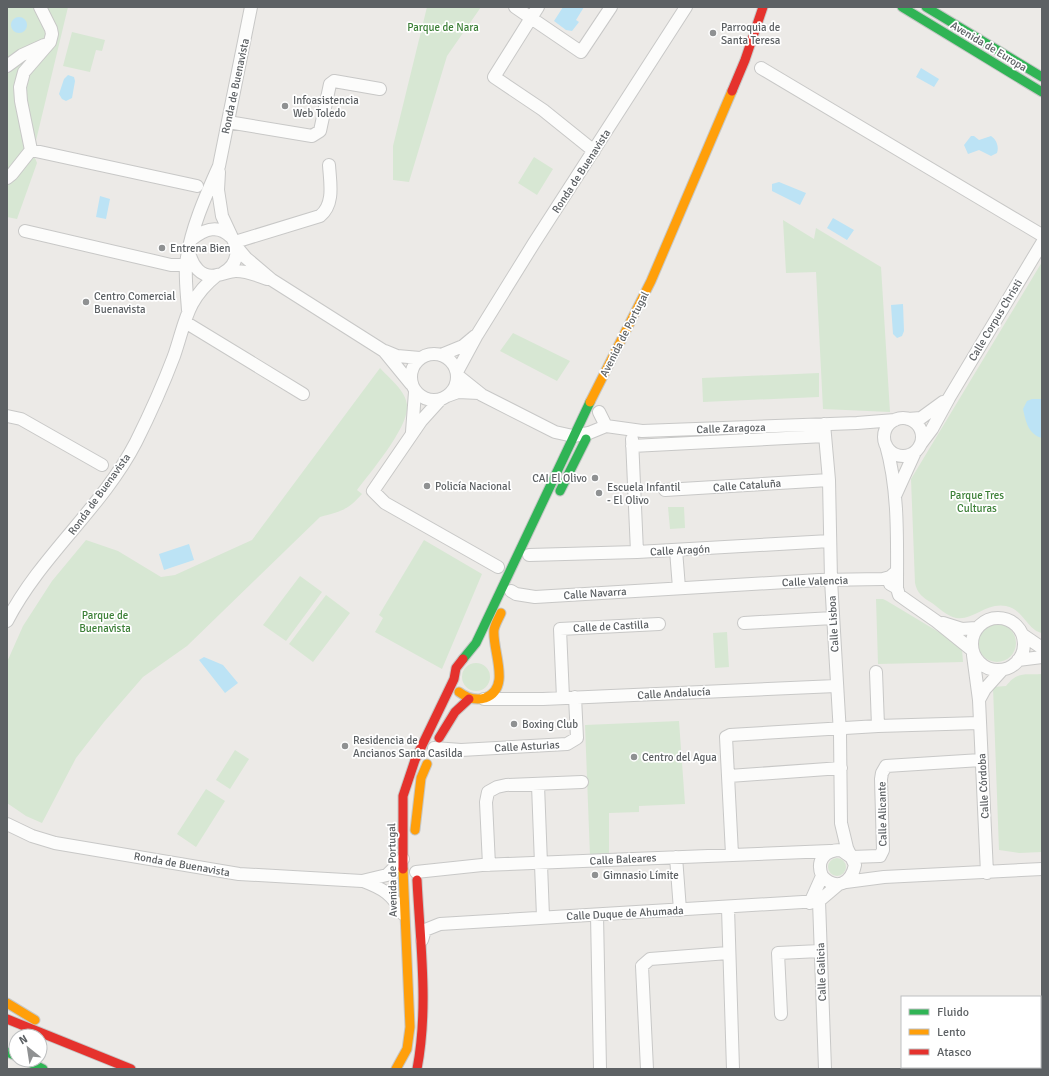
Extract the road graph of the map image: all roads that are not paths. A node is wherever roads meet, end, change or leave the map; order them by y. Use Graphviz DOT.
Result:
graph roads {
  1 [pos="40,7"];
  2 [pos="251,7"];
  3 [pos="515,7"];
  4 [pos="538,7"];
  5 [pos="611,7"];
  6 [pos="686,7"];
  7 [pos="763,7"];
  8 [pos="902,7"];
  9 [pos="925,7"];
  10 [pos="531,18"];
  11 [pos="50,42"];
  12 [pos="757,57"];
  13 [pos="7,66"];
  14 [pos="756,70"];
  15 [pos="1042,77"];
  16 [pos="380,89"];
  17 [pos="1042,92"];
  18 [pos="228,122"];
  19 [pos="31,150"];
  20 [pos="594,151"];
  21 [pos="329,165"];
  22 [pos="219,166"];
  23 [pos="7,178"];
  24 [pos="197,186"];
  25 [pos="25,231"];
  26 [pos="1041,238"];
  27 [pos="192,239"];
  28 [pos="234,241"];
  29 [pos="189,252"];
  30 [pos="180,265"];
  31 [pos="220,274"];
  32 [pos="272,280"];
  33 [pos="186,316"];
  34 [pos="477,335"];
  35 [pos="384,351"];
  36 [pos="441,355"];
  37 [pos="420,358"];
  38 [pos="457,374"];
  39 [pos="413,388"];
  40 [pos="479,393"];
  41 [pos="303,394"];
  42 [pos="443,398"];
  43 [pos="949,398"];
  44 [pos="601,409"];
  45 [pos="7,416"];
  46 [pos="908,419"];
  47 [pos="895,420"];
  48 [pos="857,424"];
  49 [pos="606,426"];
  50 [pos="632,430"];
  51 [pos="825,430"];
  52 [pos="412,433"];
  53 [pos="573,436"];
  54 [pos="588,436"];
  55 [pos="885,442"];
  56 [pos="632,446"];
  57 [pos="918,448"];
  58 [pos="102,466"];
  59 [pos="829,480"];
  60 [pos="665,490"];
  61 [pos="895,497"];
  62 [pos="557,498"];
  63 [pos="830,541"];
  64 [pos="676,550"];
  65 [pos="637,552"];
  66 [pos="529,556"];
  67 [pos="498,567"];
  68 [pos="897,571"];
  69 [pos="883,579"];
  70 [pos="831,580"];
  71 [pos="679,588"];
  72 [pos="897,588"];
  73 [pos="510,594"];
  74 [pos="833,618"];
  75 [pos="7,621"];
  76 [pos="936,621"];
  77 [pos="744,623"];
  78 [pos="659,624"];
  79 [pos="976,628"];
  80 [pos="1023,635"];
  81 [pos="1042,648"];
  82 [pos="973,652"];
  83 [pos="466,656"];
  84 [pos="1042,657"];
  85 [pos="1018,660"];
  86 [pos="499,669"];
  87 [pos="1002,670"];
  88 [pos="876,672"];
  89 [pos="454,679"];
  90 [pos="499,684"];
  91 [pos="836,686"];
  92 [pos="569,698"];
  93 [pos="470,699"];
  94 [pos="484,699"];
  95 [pos="512,700"];
  96 [pos="980,700"];
  97 [pos="979,723"];
  98 [pos="878,726"];
  99 [pos="840,728"];
  100 [pos="434,748"];
  101 [pos="981,760"];
  102 [pos="841,768"];
  103 [pos="729,776"];
  104 [pos="582,782"];
  105 [pos="538,785"];
  106 [pos="841,823"];
  107 [pos="7,824"];
  108 [pos="415,843"];
  109 [pos="832,851"];
  110 [pos="732,854"];
  111 [pos="676,857"];
  112 [pos="403,859"];
  113 [pos="853,861"];
  114 [pos="540,863"];
  115 [pos="489,865"];
  116 [pos="416,868"];
  117 [pos="1042,869"];
  118 [pos="987,873"];
  119 [pos="822,876"];
  120 [pos="884,877"];
  121 [pos="362,881"];
  122 [pos="842,883"];
  123 [pos="815,902"];
  124 [pos="418,908"];
  125 [pos="728,908"];
  126 [pos="680,910"];
  127 [pos="597,915"];
  128 [pos="405,918"];
  129 [pos="543,918"];
  130 [pos="440,924"];
  131 [pos="421,946"];
  132 [pos="820,951"];
  133 [pos="728,953"];
  134 [pos="7,1003"];
  135 [pos="781,1014"];
  136 [pos="7,1019"];
  137 [pos="71,1044"];
  138 [pos="131,1069"];
  139 [pos="396,1069"];
  140 [pos="416,1069"];
  141 [pos="600,1069"];
  142 [pos="647,1069"];
  143 [pos="733,1069"];
  144 [pos="825,1069"];
  1 -- 11 [label="street"];
  2 -- 18 [label="street, Ronda de Buenavista"];
  3 -- 10 [label="street"];
  4 -- 10 [label="street"];
  5 -- 10 [label="street"];
  6 -- 20 [label="street, Ronda de Buenavista"];
  7 -- 53 [label="main road, Avenida de Portugal"];
  8 -- 17 [label="main road, Avenida de Europa"];
  9 -- 15 [label="main road, Avenida de Europa"];
  10 -- 20 [label="street"];
  11 -- 13 [label="street"];
  11 -- 19 [label="street"];
  12 -- 14 [label="main road"];
  14 -- 26 [label="street"];
  16 -- 18 [label="street"];
  18 -- 22 [label="street, Ronda de Buenavista"];
  19 -- 23 [label="street"];
  19 -- 24 [label="street"];
  20 -- 34 [label="street, Ronda de Buenavista"];
  21 -- 28 [label="street"];
  22 -- 27 [label="street, Ronda de Buenavista"];
  22 -- 28 [label="street, Ronda de Buenavista"];
  25 -- 30 [label="street"];
  26 -- 43 [label="street, Calle Corpus Christi"];
  27 -- 28 [label="street, Ronda de Buenavista"];
  27 -- 29 [label="street, Ronda de Buenavista"];
  28 -- 31 [label="street, Ronda de Buenavista"];
  28 -- 32 [label="street, Ronda de Buenavista"];
  29 -- 31 [label="street, Ronda de Buenavista"];
  29 -- 33 [label="street, Ronda de Buenavista"];
  31 -- 32 [label="street, Ronda de Buenavista"];
  31 -- 33 [label="street, Ronda de Buenavista"];
  32 -- 35 [label="street, Ronda de Buenavista"];
  33 -- 41 [label="street"];
  33 -- 75 [label="street, Ronda de Buenavista"];
  34 -- 36 [label="street, Ronda de Buenavista"];
  34 -- 38 [label="street, Ronda de Buenavista"];
  35 -- 37 [label="street, Ronda de Buenavista"];
  35 -- 39 [label="street, Ronda de Buenavista"];
  36 -- 37 [label="street"];
  36 -- 38 [label="street"];
  37 -- 39 [label="street"];
  38 -- 40 [label="street"];
  38 -- 42 [label="street"];
  39 -- 42 [label="street"];
  39 -- 52 [label="street"];
  40 -- 42 [label="street"];
  40 -- 53 [label="street"];
  42 -- 52 [label="street"];
  43 -- 46 [label="street, Calle Corpus Christi"];
  43 -- 57 [label="street, Calle Corpus Christi"];
  44 -- 49 [label="street"];
  44 -- 54 [label="main road"];
  45 -- 58 [label="street"];
  46 -- 47 [label="street"];
  46 -- 57 [label="street"];
  47 -- 48 [label="street, Calle Zaragoza"];
  47 -- 55 [label="street"];
  48 -- 51 [label="street, Calle Zaragoza"];
  48 -- 55 [label="street, Calle Zaragoza"];
  49 -- 50 [label="street, Calle Zaragoza"];
  49 -- 54 [label="street"];
  50 -- 51 [label="street, Calle Zaragoza"];
  50 -- 56 [label="street"];
  51 -- 56 [label="street, Calle Zaragoza"];
  51 -- 59 [label="street, Calle Lisboa"];
  52 -- 67 [label="street"];
  53 -- 54 [label="street"];
  53 -- 83 [label="main road, Avenida de Portugal"];
  54 -- 62 [label="main road"];
  55 -- 57 [label="street"];
  55 -- 61 [label="street"];
  56 -- 65 [label="street"];
  57 -- 61 [label="street, Calle Corpus Christi"];
  59 -- 60 [label="street, Calle Cataluña"];
  59 -- 63 [label="street, Calle Lisboa"];
  61 -- 68 [label="street"];
  63 -- 64 [label="street, Calle Aragón"];
  63 -- 70 [label="street, Calle Lisboa"];
  64 -- 65 [label="street, Calle Aragón"];
  64 -- 71 [label="street"];
  65 -- 66 [label="street, Calle Aragón"];
  68 -- 69 [label="street"];
  68 -- 72 [label="street"];
  69 -- 70 [label="street, Calle Valencia"];
  69 -- 72 [label="street"];
  70 -- 71 [label="street, Calle Valencia"];
  70 -- 74 [label="street, Calle Lisboa"];
  71 -- 73 [label="street, Calle Navarra"];
  72 -- 76 [label="street"];
  73 -- 86 [label="main road"];
  74 -- 77 [label="street"];
  74 -- 91 [label="street, Calle Lisboa"];
  76 -- 79 [label="street"];
  76 -- 82 [label="street"];
  78 -- 92 [label="street, Calle de Castilla"];
  79 -- 80 [label="street"];
  79 -- 82 [label="street"];
  80 -- 81 [label="street"];
  80 -- 85 [label="street"];
  82 -- 87 [label="street"];
  82 -- 96 [label="street, Calle Córdoba"];
  83 -- 86 [label="main road"];
  83 -- 89 [label="main road, Avenida de Portugal"];
  84 -- 85 [label="street"];
  85 -- 87 [label="street"];
  86 -- 90 [label="main road"];
  87 -- 96 [label="street, Calle Córdoba"];
  88 -- 98 [label="street"];
  89 -- 93 [label="main road"];
  89 -- 112 [label="main road, Avenida de Portugal"];
  90 -- 94 [label="main road"];
  90 -- 95 [label="street"];
  91 -- 92 [label="street, Calle Andalucía"];
  91 -- 99 [label="street, Calle Lisboa"];
  92 -- 95 [label="street, Calle Andalucía"];
  92 -- 100 [label="street, Calle Asturias"];
  93 -- 94 [label="main road"];
  93 -- 100 [label="main road"];
  94 -- 95 [label="street, Calle Andalucía"];
  96 -- 97 [label="street, Calle Córdoba"];
  97 -- 98 [label="street"];
  97 -- 101 [label="street, Calle Córdoba"];
  98 -- 99 [label="street"];
  99 -- 102 [label="street, Calle Lisboa"];
  99 -- 103 [label="street"];
  100 -- 108 [label="main road"];
  101 -- 113 [label="street, Calle Alicante"];
  101 -- 118 [label="street, Calle Córdoba"];
  102 -- 103 [label="street"];
  102 -- 106 [label="street, Calle Lisboa"];
  103 -- 110 [label="street"];
  104 -- 105 [label="street"];
  105 -- 114 [label="street"];
  105 -- 115 [label="street"];
  106 -- 109 [label="street, Calle Lisboa"];
  106 -- 113 [label="street, Calle Lisboa"];
  107 -- 121 [label="street, Ronda de Buenavista"];
  109 -- 110 [label="street, Calle Baleares"];
  109 -- 113 [label="street"];
  109 -- 119 [label="street"];
  110 -- 111 [label="street, Calle Baleares"];
  111 -- 114 [label="street, Calle Baleares"];
  111 -- 126 [label="street"];
  112 -- 121 [label="street, Ronda de Buenavista"];
  112 -- 128 [label="main road, Avenida de Portugal"];
  113 -- 120 [label="street"];
  113 -- 122 [label="street"];
  114 -- 115 [label="street, Calle Baleares"];
  114 -- 129 [label="street"];
  115 -- 116 [label="street, Calle Baleares"];
  116 -- 124 [label="main road"];
  117 -- 118 [label="street"];
  118 -- 120 [label="street"];
  119 -- 122 [label="street"];
  119 -- 123 [label="street"];
  120 -- 122 [label="street"];
  121 -- 128 [label="street, Ronda de Buenavista"];
  122 -- 123 [label="street"];
  123 -- 125 [label="street, Calle Duque de Ahumada"];
  123 -- 132 [label="street, Calle Galicia"];
  124 -- 130 [label="street"];
  124 -- 131 [label="main road"];
  125 -- 126 [label="street, Calle Duque de Ahumada"];
  125 -- 133 [label="street"];
  126 -- 127 [label="street, Calle Duque de Ahumada"];
  127 -- 129 [label="street, Calle Duque de Ahumada"];
  127 -- 141 [label="street"];
  128 -- 139 [label="main road, Avenida de Portugal"];
  129 -- 130 [label="street, Calle Duque de Ahumada"];
  130 -- 131 [label="street, Calle Duque de Ahumada"];
  131 -- 140 [label="main road"];
  132 -- 135 [label="street"];
  132 -- 144 [label="street, Calle Galicia"];
  133 -- 142 [label="street"];
  133 -- 143 [label="street"];
  134 -- 137 [label="main road"];
  136 -- 137 [label="main road"];
  137 -- 138 [label="main road"];
}
